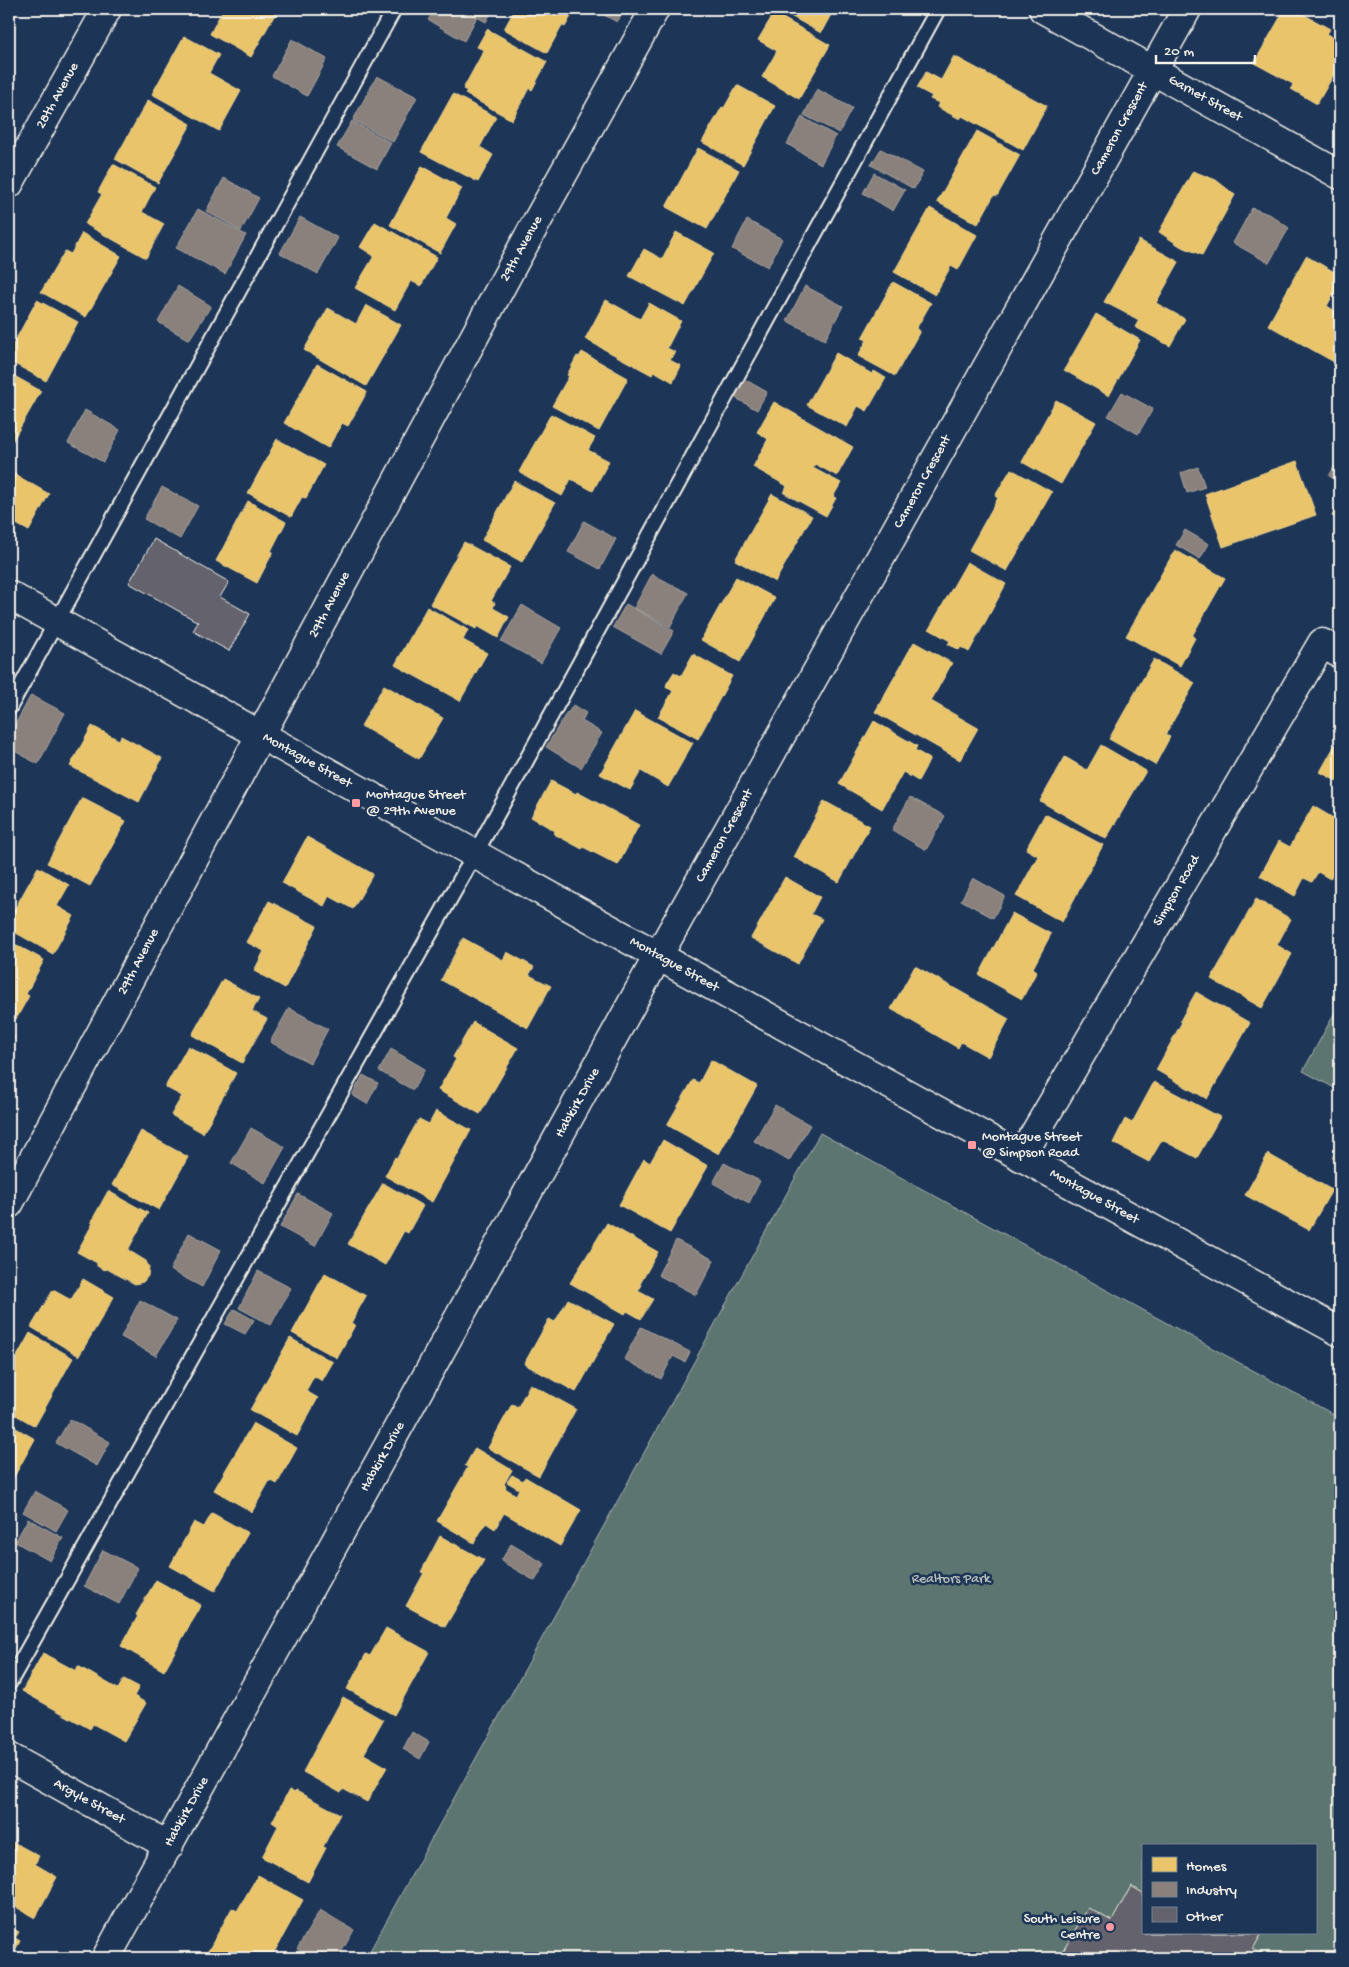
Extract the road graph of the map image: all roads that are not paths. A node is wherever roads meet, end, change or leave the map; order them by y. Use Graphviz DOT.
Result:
graph roads {
  1 [pos="107,9"];
  2 [pos="394,9"];
  3 [pos="655,9"];
  4 [pos="938,9"];
  5 [pos="1043,9"];
  6 [pos="1187,9"];
  7 [pos="1153,70"];
  8 [pos="1340,175"];
  9 [pos="9,184"];
  10 [pos="9,595"];
  11 [pos="56,622"];
  12 [pos="1340,654"];
  13 [pos="9,708"];
  14 [pos="261,735"];
  15 [pos="475,854"];
  16 [pos="658,956"];
  17 [pos="1021,1157"];
  18 [pos="16,1174"];
  19 [pos="9,1204"];
  20 [pos="1340,1332"];
  21 [pos="9,1683"];
  22 [pos="9,1757"];
  23 [pos="169,1846"];
  24 [pos="106,1958"];
  1 -- 9 [label="street, 28th Avenue"];
  2 -- 11 [label="lane"];
  3 -- 14 [label="street, 29th Avenue"];
  4 -- 15 [label="lane"];
  5 -- 7 [label="street, Garnet Street"];
  6 -- 7 [label="street, Cameron Crescent"];
  7 -- 8 [label="street, Garnet Street"];
  7 -- 16 [label="street, Cameron Crescent"];
  10 -- 11 [label="street, Montague Street"];
  11 -- 13 [label="lane"];
  11 -- 14 [label="street, Montague Street"];
  12 -- 17 [label="street, Simpson Road"];
  14 -- 15 [label="street, Montague Street"];
  14 -- 18 [label="street, 29th Avenue"];
  15 -- 16 [label="street, Montague Street"];
  15 -- 21 [label="lane"];
  16 -- 17 [label="street, Montague Street"];
  16 -- 23 [label="street, Habkirk Drive"];
  17 -- 20 [label="street, Montague Street"];
  18 -- 19 [label="street, 29th Avenue"];
  22 -- 23 [label="street, Argyle Street"];
  23 -- 24 [label="street, Habkirk Drive"];
}
